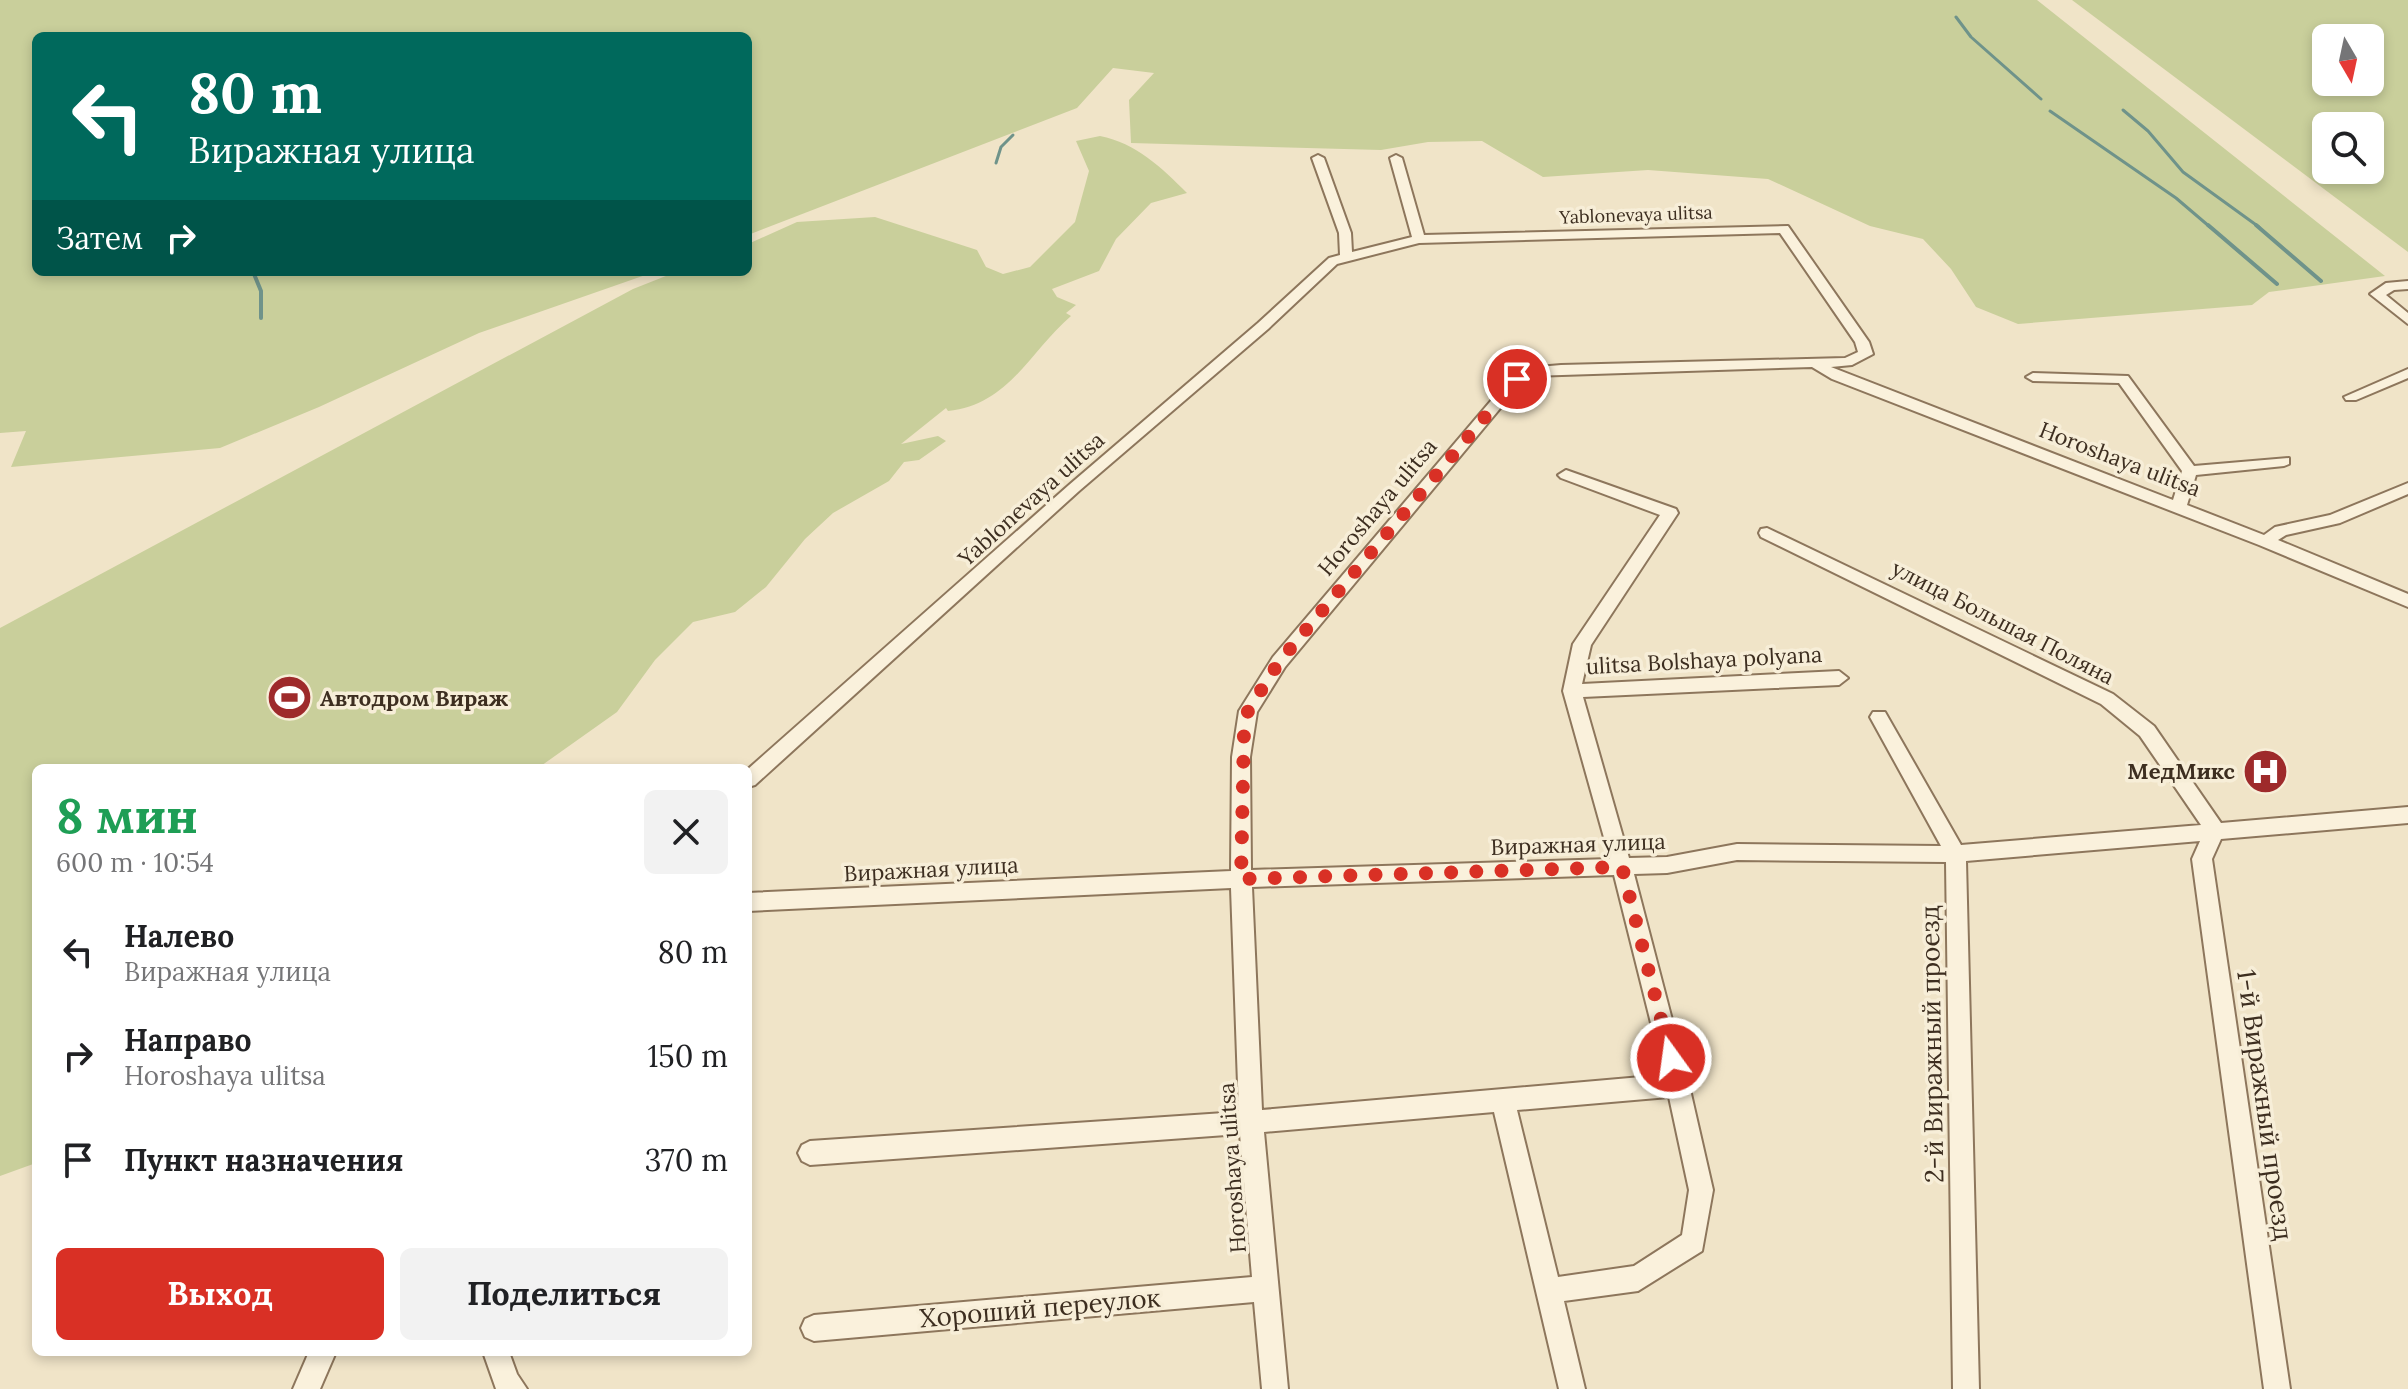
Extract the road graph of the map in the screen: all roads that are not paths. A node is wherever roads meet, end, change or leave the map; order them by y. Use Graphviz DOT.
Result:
graph roads {
  1 [pos="1318,158"];
  2 [pos="1396,158"];
  3 [pos="1784,229"];
  4 [pos="1419,239"];
  5 [pos="1346,257"];
  6 [pos="2408,285"];
  7 [pos="2408,320"];
  8 [pos="1814,363"];
  9 [pos="2408,373"];
  10 [pos="2033,377"];
  11 [pos="2351,397"];
  12 [pos="2284,461"];
  13 [pos="2190,471"];
  14 [pos="1566,475"];
  15 [pos="2408,488"];
  16 [pos="2178,507"];
  17 [pos="1767,533"];
  18 [pos="2265,541"];
  19 [pos="2408,601"];
  20 [pos="1839,678"];
  21 [pos="1572,691"];
  22 [pos="1879,717"];
  23 [pos="752,776"];
  24 [pos="2408,815"];
  25 [pos="2215,830"];
  26 [pos="1956,854"];
  27 [pos="1622,867"];
  28 [pos="1241,879"];
  29 [pos="752,902"];
  30 [pos="1678,1085"];
  31 [pos="1503,1101"];
  32 [pos="1251,1122"];
  33 [pos="810,1153"];
  34 [pos="1266,1288"];
  35 [pos="1549,1291"];
  36 [pos="814,1328"];
  37 [pos="321,1356"];
  38 [pos="497,1356"];
  39 [pos="306,1389"];
  40 [pos="514,1389"];
  41 [pos="1275,1389"];
  42 [pos="1572,1389"];
  43 [pos="1966,1389"];
  44 [pos="2277,1389"];
  1 -- 5 [label="street"];
  2 -- 4 [label="street"];
  3 -- 4 [label="street, Yablonevaya ulitsa"];
  3 -- 8 [label="street, Horoshaya ulitsa"];
  4 -- 5 [label="street, Yablonevaya ulitsa"];
  5 -- 23 [label="street, Yablonevaya ulitsa"];
  6 -- 7 [label="street"];
  8 -- 16 [label="street, Horoshaya ulitsa"];
  8 -- 28 [label="street, Horoshaya ulitsa"];
  9 -- 11 [label="street"];
  10 -- 13 [label="street"];
  12 -- 13 [label="street"];
  13 -- 16 [label="street"];
  14 -- 21 [label="street, ulitsa Bolshaya polyana"];
  15 -- 18 [label="street"];
  16 -- 18 [label="street, Horoshaya ulitsa"];
  17 -- 25 [label="street, улица Большая Поляна"];
  18 -- 19 [label="street, Horoshaya ulitsa"];
  20 -- 21 [label="street, ulitsa Bolshaya polyana"];
  21 -- 27 [label="street, ulitsa Bolshaya polyana"];
  22 -- 26 [label="street, 2-й Виражный проезд"];
  24 -- 25 [label="street, Виражная улица"];
  25 -- 26 [label="street, Виражная улица"];
  25 -- 44 [label="street, 1-й Виражный проезд"];
  26 -- 27 [label="street, Виражная улица"];
  26 -- 43 [label="street, 2-й Виражный проезд"];
  27 -- 28 [label="street, Виражная улица"];
  27 -- 30 [label="street, ulitsa Bolshaya polyana"];
  28 -- 29 [label="street, Виражная улица"];
  28 -- 32 [label="street, Horoshaya ulitsa"];
  30 -- 31 [label="street"];
  30 -- 35 [label="street, ulitsa Bolshaya polyana"];
  31 -- 32 [label="street"];
  31 -- 35 [label="street"];
  32 -- 33 [label="street"];
  32 -- 34 [label="street, Horoshaya ulitsa"];
  34 -- 36 [label="street, Хороший переулок"];
  34 -- 41 [label="street, Horoshaya ulitsa"];
  35 -- 42 [label="street"];
  37 -- 39 [label="street"];
  38 -- 40 [label="street"];
}
